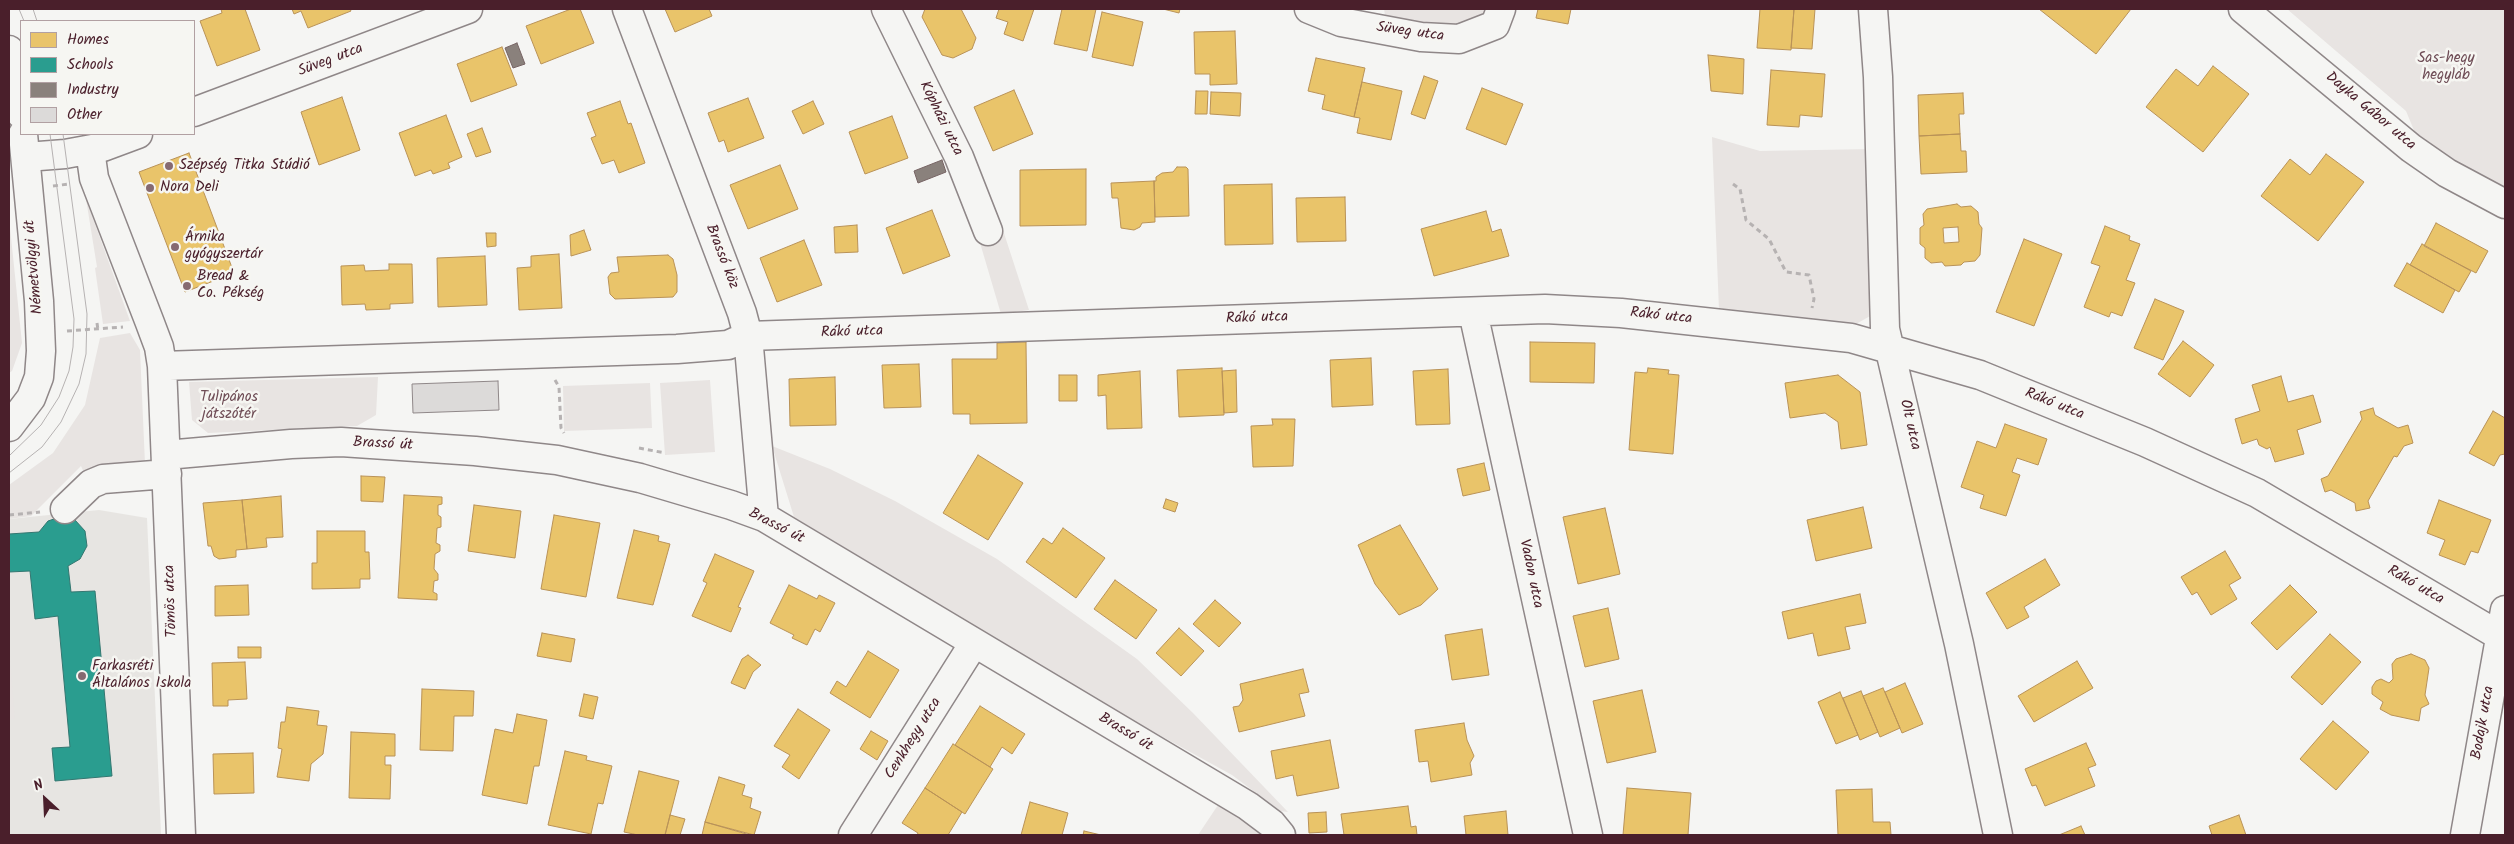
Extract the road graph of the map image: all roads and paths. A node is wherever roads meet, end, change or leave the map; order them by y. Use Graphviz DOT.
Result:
graph roads {
  1 [pos="468,9"];
  2 [pos="627,9"];
  3 [pos="886,9"];
  4 [pos="1309,9"];
  5 [pos="1501,9"];
  6 [pos="1873,9"];
  7 [pos="2243,9"];
  8 [pos="9,50"];
  9 [pos="20,109"];
  10 [pos="195,112"];
  11 [pos="135,135"];
  12 [pos="24,146"];
  13 [pos="90,150"];
  14 [pos="1733,184"];
  15 [pos="2505,204"];
  16 [pos="988,231"];
  17 [pos="1473,312"];
  18 [pos="97,323"];
  19 [pos="150,323"];
  20 [pos="98,330"];
  21 [pos="67,331"];
  22 [pos="1804,333"];
  23 [pos="748,336"];
  24 [pos="1892,350"];
  25 [pos="162,366"];
  26 [pos="554,378"];
  27 [pos="9,427"];
  28 [pos="573,435"];
  29 [pos="637,448"];
  30 [pos="665,453"];
  31 [pos="167,464"];
  32 [pos="65,509"];
  33 [pos="764,517"];
  34 [pos="2503,628"];
  35 [pos="974,643"];
  36 [pos="181,835"];
  37 [pos="853,835"];
  38 [pos="1281,835"];
  39 [pos="1588,835"];
  40 [pos="1998,835"];
  41 [pos="2465,835"];
  1 -- 10 [label="street, Süveg utca"];
  2 -- 23 [label="street, Brassó köz"];
  3 -- 16 [label="street, Kópházi utca"];
  4 -- 5 [label="street, Süveg utca"];
  6 -- 24 [label="street, Olt utca"];
  7 -- 15 [label="street, Dayka Gábor utca"];
  8 -- 9 [label="street"];
  11 -- 13 [label="street"];
  12 -- 13 [label="street"];
  12 -- 27 [label="street, Németvölgyi út"];
  13 -- 19 [label="street"];
  14 -- 22 [label="path"];
  17 -- 22 [label="street, Rákó utca"];
  17 -- 23 [label="street, Rákó utca"];
  17 -- 39 [label="street, Vadon utca"];
  18 -- 20 [label="path"];
  19 -- 20 [label="path"];
  19 -- 25 [label="street"];
  20 -- 21 [label="path"];
  22 -- 24 [label="street, Rákó utca"];
  23 -- 25 [label="street"];
  23 -- 33 [label="street, Brassó köz"];
  24 -- 34 [label="street, Rákó utca"];
  24 -- 40 [label="street, Olt utca"];
  25 -- 31 [label="street, Tömös utca"];
  26 -- 28 [label="path"];
  29 -- 30 [label="path"];
  31 -- 32 [label="street, Brassó út"];
  31 -- 33 [label="street, Brassó út"];
  31 -- 36 [label="street, Tömös utca"];
  33 -- 35 [label="street, Brassó út"];
  34 -- 41 [label="street, Bodajk utca"];
  35 -- 37 [label="street, Cenkhegy utca"];
  35 -- 38 [label="street, Brassó út"];
}
